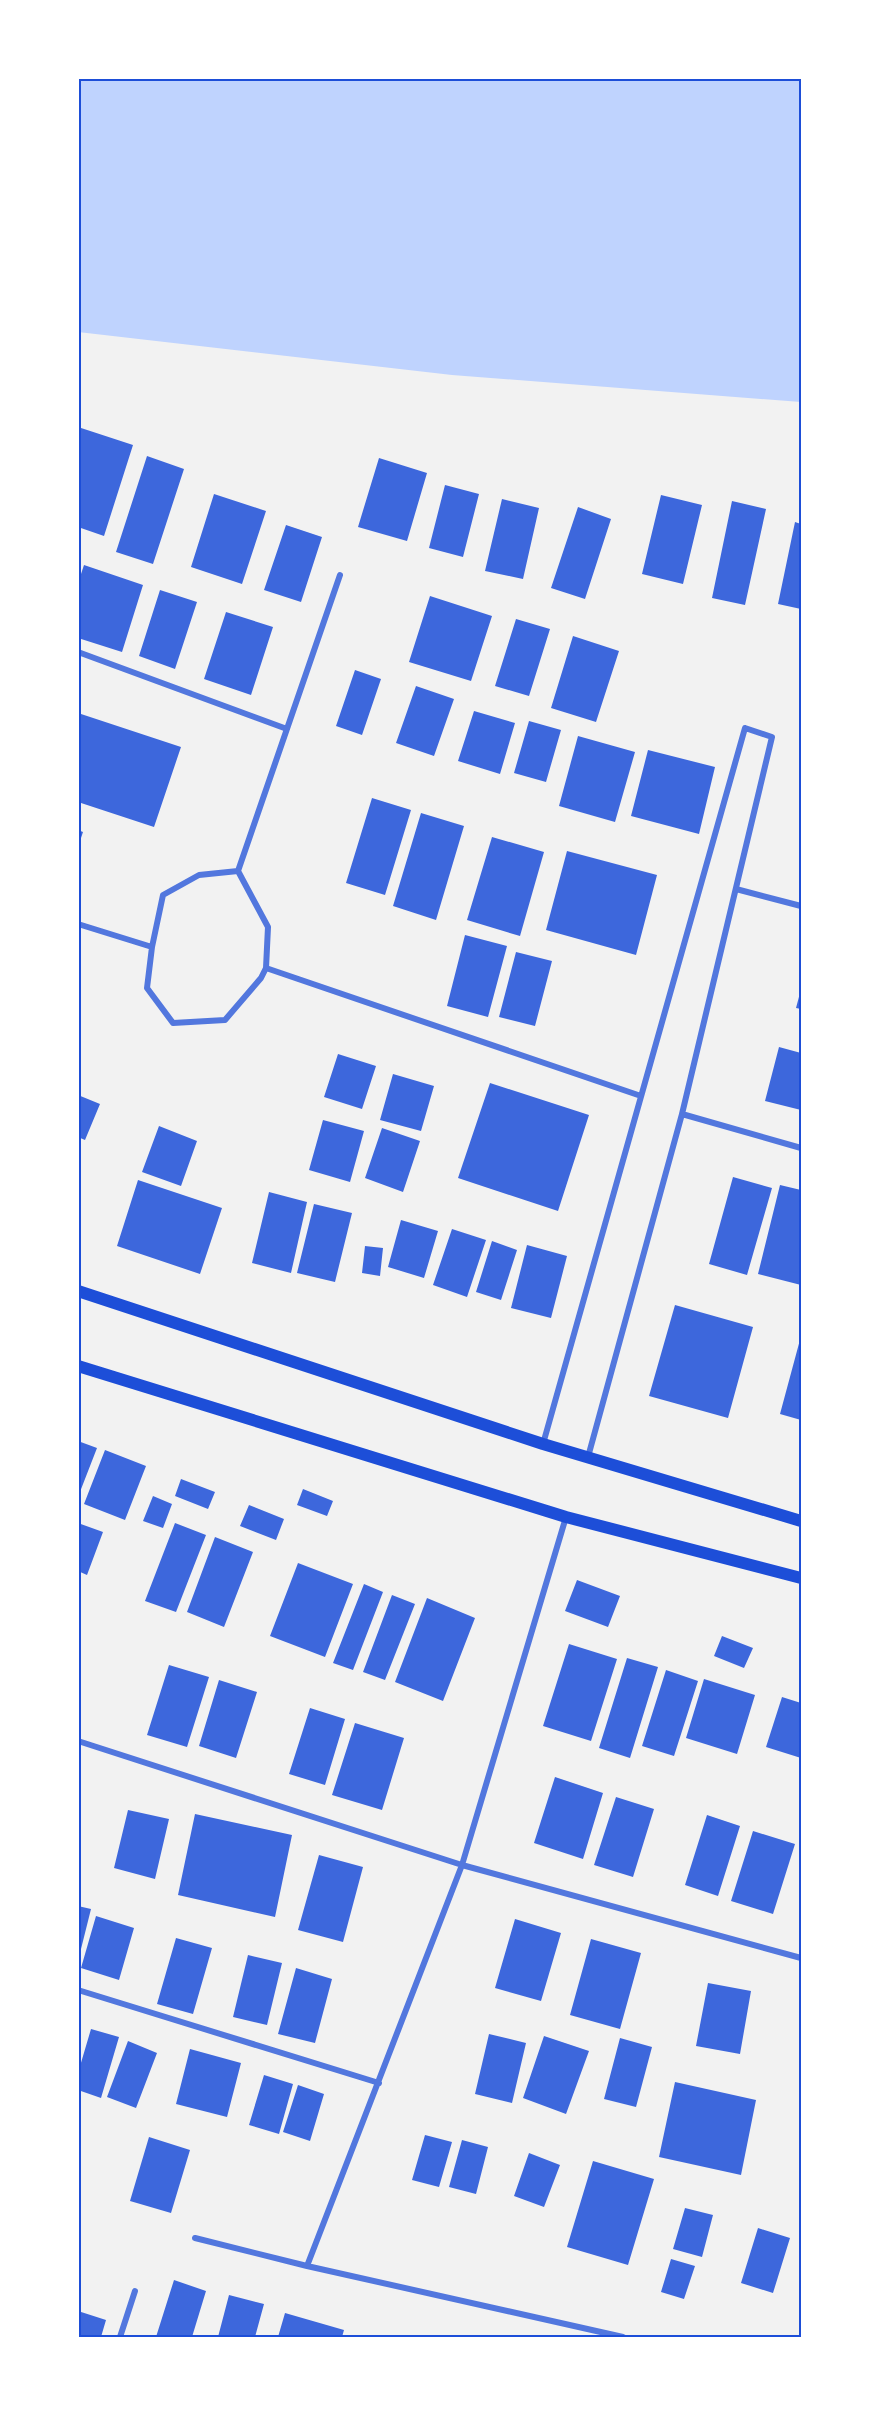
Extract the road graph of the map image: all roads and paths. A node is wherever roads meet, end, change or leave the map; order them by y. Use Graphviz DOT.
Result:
graph roads {
  1 [pos="340,575"];
  2 [pos="78,652"];
  3 [pos="286,729"];
  4 [pos="238,871"];
  5 [pos="736,889"];
  6 [pos="801,906"];
  7 [pos="78,924"];
  8 [pos="152,947"];
  9 [pos="266,968"];
  10 [pos="641,1096"];
  11 [pos="682,1114"];
  12 [pos="801,1148"];
  13 [pos="78,1291"];
  14 [pos="78,1366"];
  15 [pos="543,1444"];
  16 [pos="588,1458"];
  17 [pos="566,1517"];
  18 [pos="801,1521"];
  19 [pos="801,1578"];
  20 [pos="78,1741"];
  21 [pos="462,1865"];
  22 [pos="801,1958"];
  23 [pos="78,1990"];
  24 [pos="379,2083"];
  25 [pos="195,2238"];
  26 [pos="307,2266"];
  27 [pos="135,2291"];
  28 [pos="120,2337"];
  29 [pos="623,2337"];
  1 -- 3 [label="street"];
  2 -- 3 [label="street"];
  3 -- 4 [label="street"];
  4 -- 8 [label="street"];
  4 -- 9 [label="street"];
  5 -- 6 [label="street"];
  5 -- 10 [label="street"];
  5 -- 11 [label="street"];
  7 -- 8 [label="street"];
  8 -- 9 [label="street"];
  9 -- 10 [label="street"];
  10 -- 15 [label="street"];
  11 -- 12 [label="street"];
  11 -- 16 [label="street"];
  13 -- 15 [label="main road"];
  14 -- 17 [label="main road"];
  15 -- 16 [label="main road"];
  16 -- 18 [label="main road"];
  17 -- 19 [label="main road"];
  17 -- 21 [label="street"];
  20 -- 21 [label="street"];
  21 -- 22 [label="street"];
  21 -- 24 [label="street"];
  23 -- 24 [label="street"];
  24 -- 26 [label="street"];
  25 -- 26 [label="street"];
  26 -- 29 [label="street"];
  27 -- 28 [label="street"];
}
